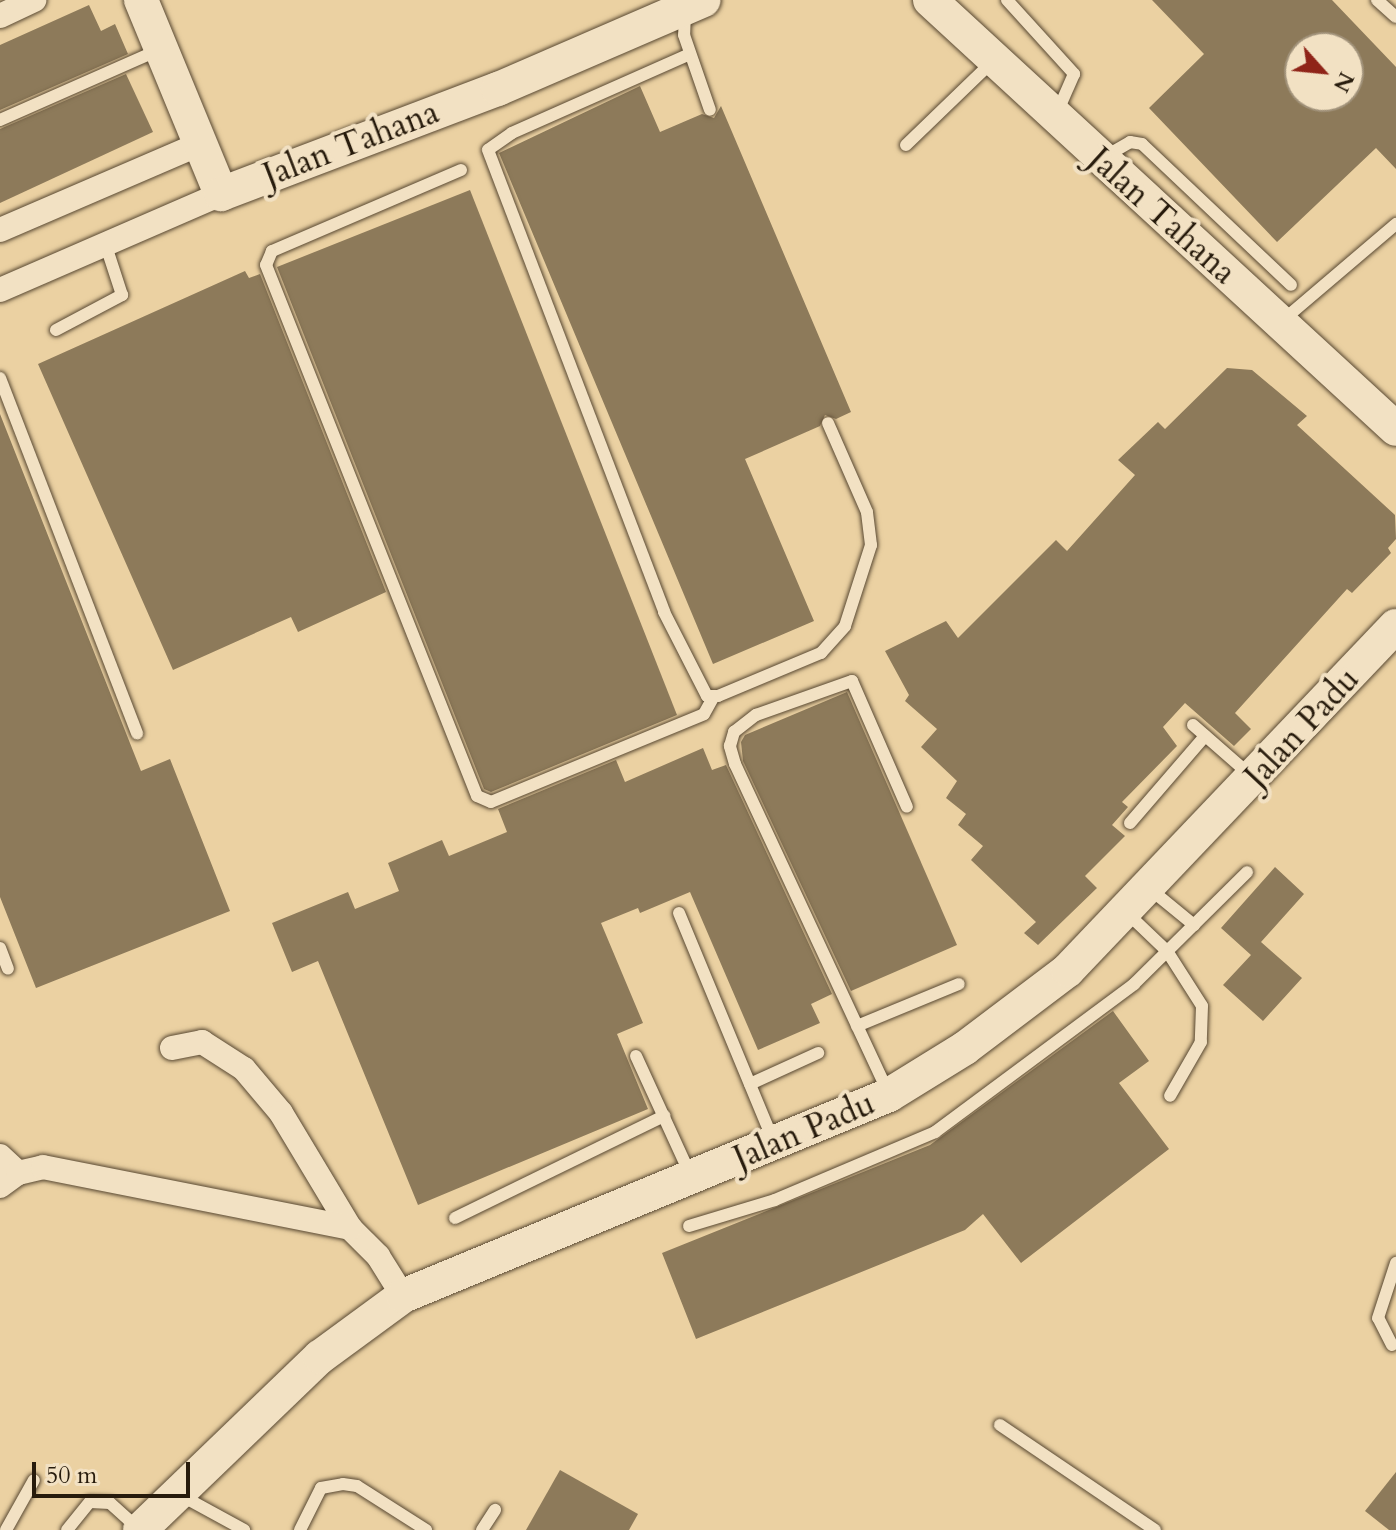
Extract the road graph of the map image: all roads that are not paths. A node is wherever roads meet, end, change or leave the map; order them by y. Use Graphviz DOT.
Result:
graph roads {
  1 [pos="34,0"];
  2 [pos="141,0"];
  3 [pos="930,0"];
  4 [pos="1007,0"];
  5 [pos="1377,0"];
  6 [pos="694,4"];
  7 [pos="0,16"];
  8 [pos="1396,17"];
  9 [pos="162,49"];
  10 [pos="690,54"];
  11 [pos="995,59"];
  12 [pos="710,110"];
  13 [pos="1054,118"];
  14 [pos="0,120"];
  15 [pos="200,144"];
  16 [pos="906,145"];
  17 [pos="1100,160"];
  18 [pos="461,170"];
  19 [pos="221,194"];
  20 [pos="1396,224"];
  21 [pos="0,230"];
  22 [pos="105,243"];
  23 [pos="1291,285"];
  24 [pos="0,290"];
  25 [pos="1279,323"];
  26 [pos="56,330"];
  27 [pos="0,378"];
  28 [pos="828,423"];
  29 [pos="1396,429"];
  30 [pos="1396,626"];
  31 [pos="713,698"];
  32 [pos="1193,725"];
  33 [pos="137,733"];
  34 [pos="1205,736"];
  35 [pos="1254,779"];
  36 [pos="907,807"];
  37 [pos="1130,823"];
  38 [pos="1247,872"];
  39 [pos="1137,900"];
  40 [pos="679,913"];
  41 [pos="1194,925"];
  42 [pos="0,948"];
  43 [pos="1167,951"];
  44 [pos="8,969"];
  45 [pos="959,984"];
  46 [pos="857,1026"];
  47 [pos="172,1048"];
  48 [pos="818,1053"];
  49 [pos="636,1056"];
  50 [pos="750,1084"];
  51 [pos="889,1095"];
  52 [pos="1170,1096"];
  53 [pos="664,1116"];
  54 [pos="774,1143"];
  55 [pos="6,1172"];
  56 [pos="692,1177"];
  57 [pos="455,1218"];
  58 [pos="689,1226"];
  59 [pos="350,1228"];
  60 [pos="1396,1263"];
  61 [pos="403,1296"];
  62 [pos="1392,1345"];
  63 [pos="1000,1425"];
  64 [pos="34,1480"];
  65 [pos="176,1493"];
  66 [pos="495,1510"];
  67 [pos="6,1530"];
  68 [pos="67,1530"];
  69 [pos="140,1530"];
  70 [pos="244,1530"];
  71 [pos="300,1530"];
  72 [pos="426,1530"];
  73 [pos="482,1530"];
  74 [pos="1155,1530"];
  1 -- 7 [label="street"];
  2 -- 9 [label="street"];
  3 -- 11 [label="street, Jalan Tahana"];
  4 -- 13 [label="lane"];
  5 -- 8 [label="lane"];
  6 -- 10 [label="lane"];
  6 -- 19 [label="street, Jalan Tahana"];
  9 -- 14 [label="lane"];
  9 -- 15 [label="street"];
  10 -- 12 [label="lane"];
  10 -- 31 [label="lane"];
  11 -- 13 [label="street, Jalan Tahana"];
  11 -- 16 [label="lane"];
  13 -- 17 [label="street, Jalan Tahana"];
  15 -- 19 [label="street"];
  15 -- 21 [label="street"];
  17 -- 23 [label="lane"];
  17 -- 25 [label="street, Jalan Tahana"];
  18 -- 31 [label="lane"];
  19 -- 22 [label="street, Jalan Tahana"];
  20 -- 25 [label="lane"];
  22 -- 24 [label="street, Jalan Tahana"];
  22 -- 26 [label="lane"];
  25 -- 29 [label="street, Jalan Tahana"];
  27 -- 33 [label="lane"];
  28 -- 31 [label="lane"];
  30 -- 35 [label="street, Jalan Padu"];
  32 -- 34 [label="lane"];
  34 -- 35 [label="lane"];
  34 -- 37 [label="lane"];
  35 -- 39 [label="street, Jalan Padu"];
  36 -- 46 [label="lane"];
  38 -- 41 [label="lane"];
  39 -- 41 [label="lane"];
  39 -- 43 [label="lane"];
  39 -- 51 [label="street, Jalan Padu"];
  40 -- 50 [label="lane"];
  41 -- 43 [label="lane"];
  42 -- 44 [label="lane"];
  43 -- 52 [label="lane"];
  43 -- 58 [label="lane"];
  45 -- 46 [label="lane"];
  46 -- 51 [label="lane"];
  47 -- 59 [label="street"];
  48 -- 50 [label="lane"];
  49 -- 53 [label="lane"];
  50 -- 54 [label="lane"];
  51 -- 54 [label="street, Jalan Padu"];
  53 -- 56 [label="lane"];
  53 -- 57 [label="lane"];
  54 -- 56 [label="street, Jalan Padu"];
  55 -- 59 [label="street"];
  56 -- 61 [label="street, Jalan Padu"];
  59 -- 61 [label="street"];
  60 -- 62 [label="lane"];
  61 -- 65 [label="street, Jalan Padu"];
  63 -- 74 [label="lane"];
  64 -- 67 [label="lane"];
  65 -- 69 [label="street, Jalan Padu"];
  65 -- 70 [label="lane"];
  66 -- 73 [label="lane"];
  68 -- 69 [label="lane"];
  71 -- 72 [label="lane"];
}
